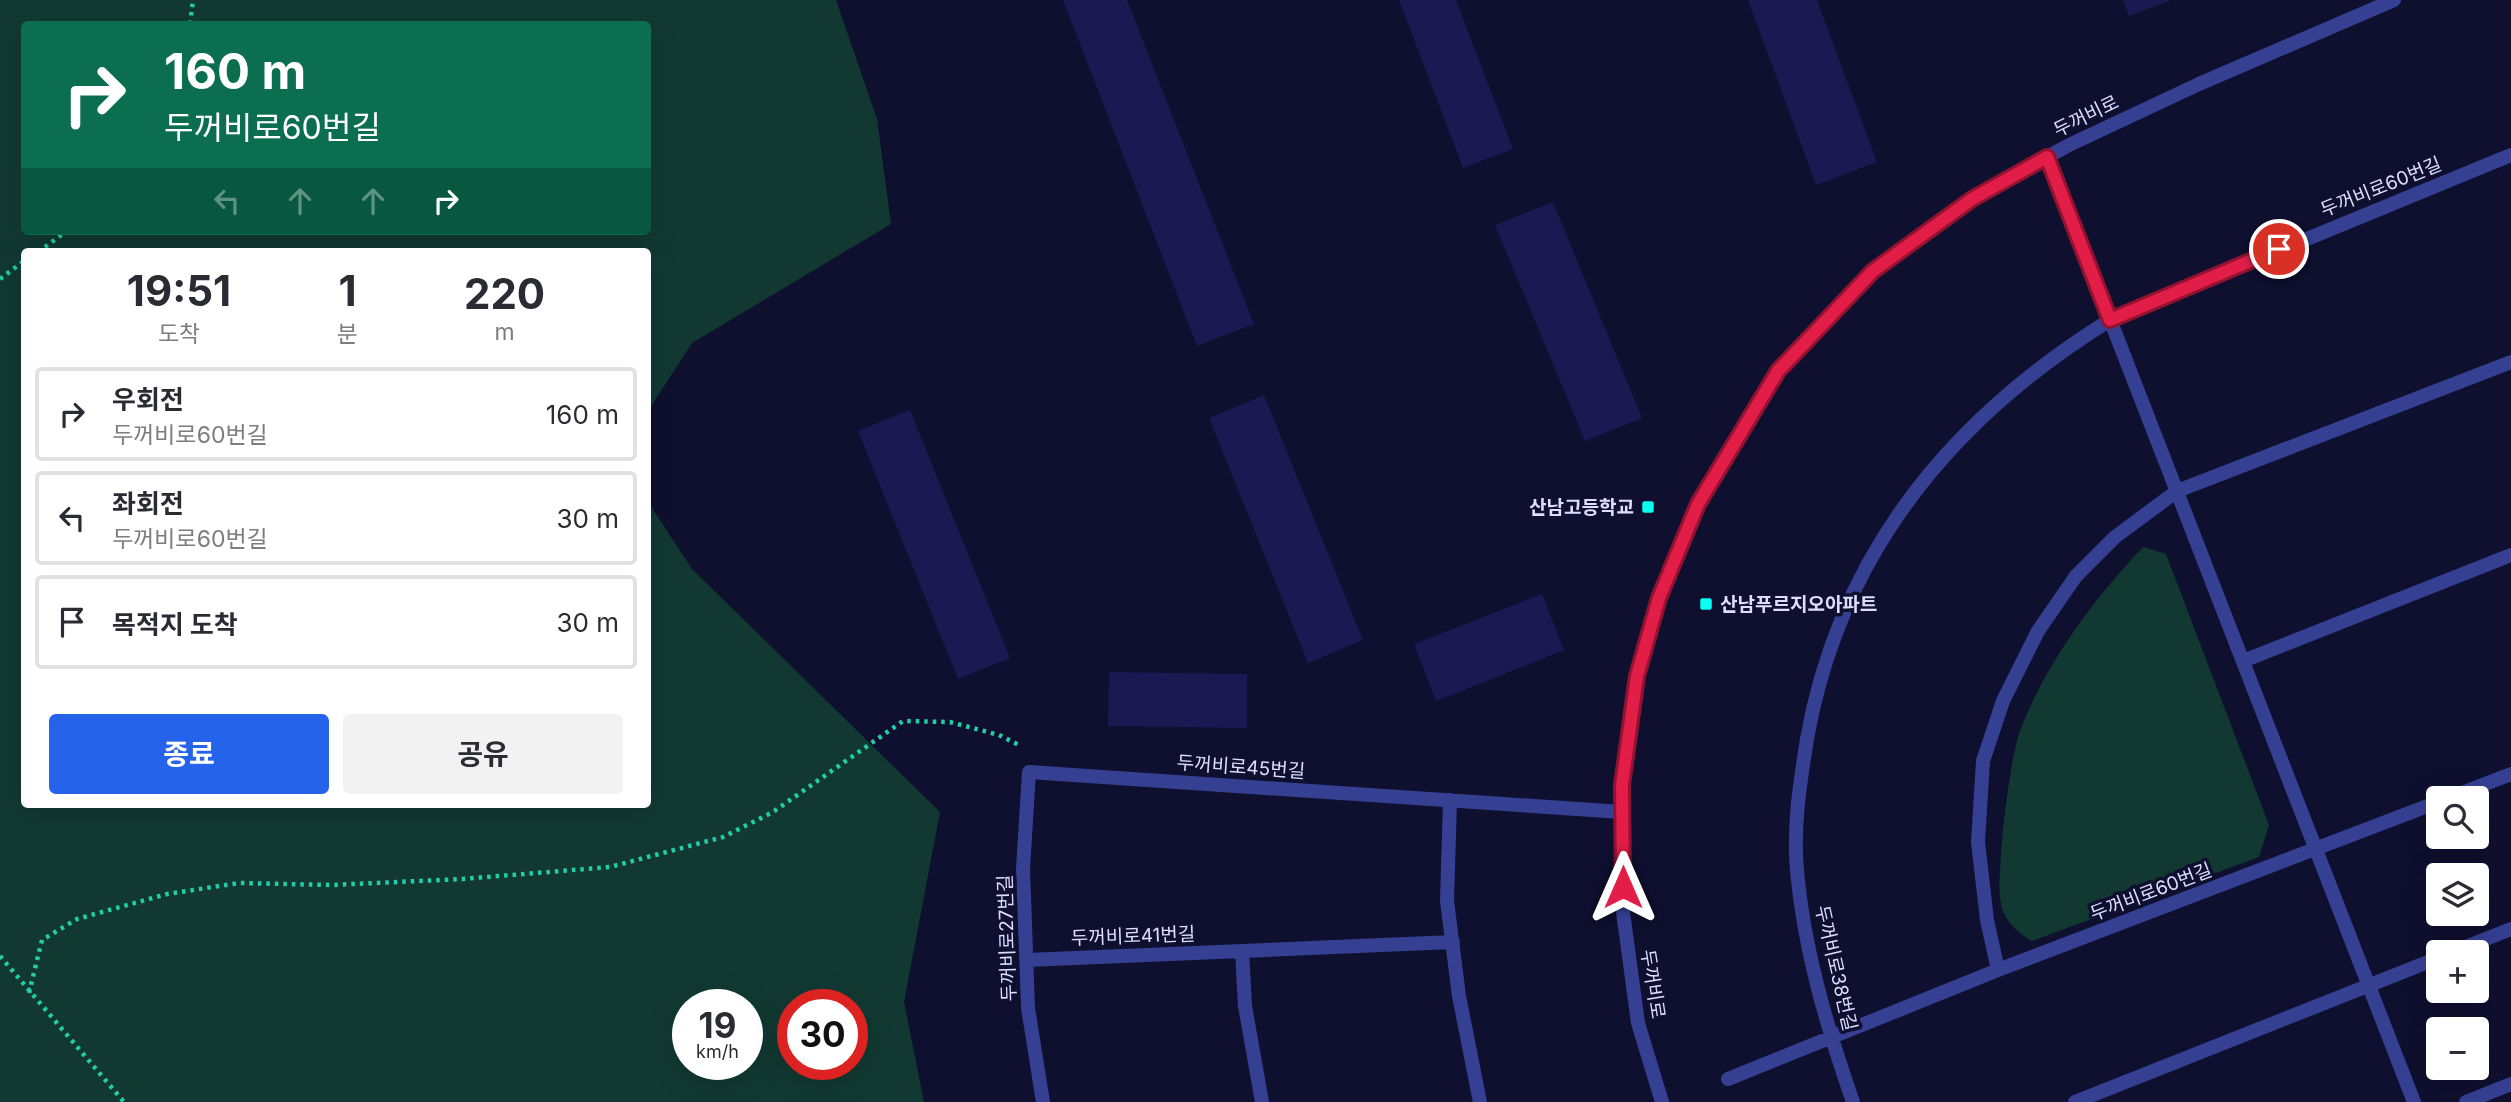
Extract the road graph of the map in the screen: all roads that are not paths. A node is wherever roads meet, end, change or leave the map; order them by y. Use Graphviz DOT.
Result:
graph roads {
  1 [pos="2394,0"];
  2 [pos="2511,155"];
  3 [pos="2047,157"];
  4 [pos="2110,320"];
  5 [pos="2511,362"];
  6 [pos="2177,491"];
  7 [pos="2511,555"];
  8 [pos="1834,634"];
  9 [pos="2243,661"];
  10 [pos="1029,772"];
  11 [pos="2511,774"];
  12 [pos="2480,786"];
  13 [pos="1450,800"];
  14 [pos="2426,808"];
  15 [pos="1622,811"];
  16 [pos="2317,849"];
  17 [pos="2511,929"];
  18 [pos="2483,940"];
  19 [pos="1453,942"];
  20 [pos="1242,951"];
  21 [pos="1027,960"];
  22 [pos="2426,963"];
  23 [pos="1998,970"];
  24 [pos="2369,985"];
  25 [pos="1831,1039"];
  26 [pos="1728,1079"];
  27 [pos="2511,1084"];
  28 [pos="1043,1102"];
  29 [pos="1262,1102"];
  30 [pos="1480,1102"];
  31 [pos="1662,1102"];
  32 [pos="1853,1102"];
  33 [pos="2075,1102"];
  34 [pos="2414,1102"];
  35 [pos="2466,1102"];
  1 -- 3 [label="street, 두꺼비로"];
  2 -- 4 [label="street, 두꺼비로60번길"];
  3 -- 4 [label="street"];
  3 -- 15 [label="street, 두꺼비로"];
  4 -- 6 [label="street"];
  4 -- 8 [label="street, 두꺼비로60번길"];
  5 -- 6 [label="street"];
  6 -- 9 [label="street"];
  6 -- 23 [label="street"];
  7 -- 9 [label="street"];
  8 -- 25 [label="street, 두꺼비로38번길"];
  9 -- 16 [label="street"];
  10 -- 13 [label="street, 두꺼비로45번길"];
  10 -- 21 [label="street, 두꺼비로27번길"];
  11 -- 12 [label="street"];
  13 -- 15 [label="street, 두꺼비로45번길"];
  13 -- 19 [label="street"];
  14 -- 16 [label="street, 두꺼비로60번길"];
  15 -- 31 [label="street, 두꺼비로"];
  16 -- 23 [label="street, 두꺼비로60번길"];
  16 -- 24 [label="street"];
  17 -- 18 [label="street"];
  19 -- 20 [label="street, 두꺼비로41번길"];
  19 -- 30 [label="street"];
  20 -- 21 [label="street, 두꺼비로41번길"];
  20 -- 29 [label="street"];
  21 -- 28 [label="street, 두꺼비로27번길"];
  22 -- 24 [label="street"];
  23 -- 25 [label="street, 두꺼비로60번길"];
  24 -- 33 [label="street"];
  24 -- 34 [label="street"];
  25 -- 26 [label="street, 두꺼비로60번길"];
  25 -- 32 [label="street, 두꺼비로38번길"];
  27 -- 35 [label="street"];
}
